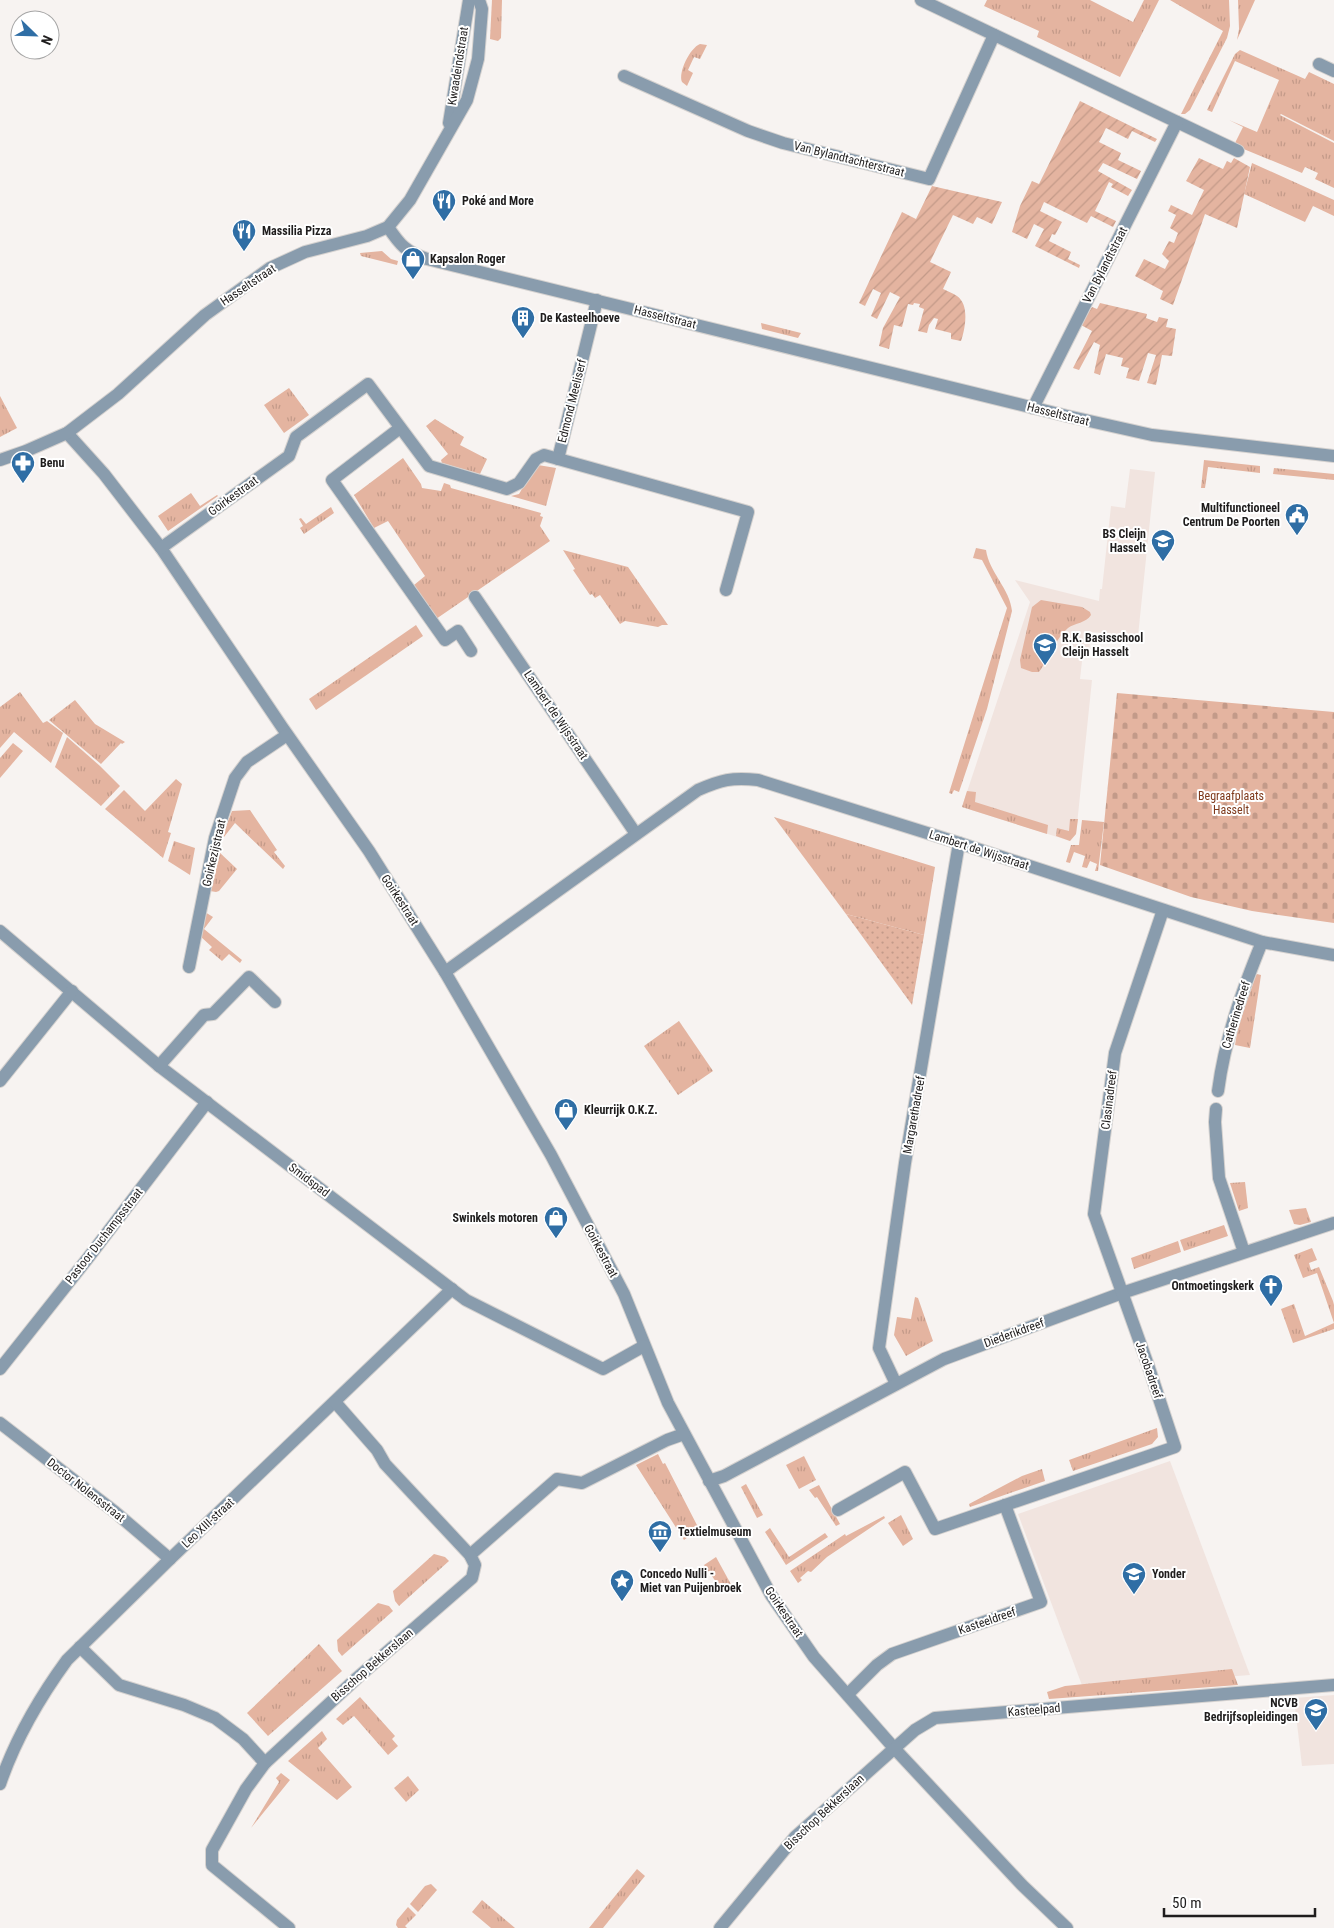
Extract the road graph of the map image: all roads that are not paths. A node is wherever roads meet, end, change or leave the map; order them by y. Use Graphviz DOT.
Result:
graph roads {
  1 [pos="469,0"];
  2 [pos="479,0"];
  3 [pos="921,0"];
  4 [pos="994,35"];
  5 [pos="1319,64"];
  6 [pos="1334,71"];
  7 [pos="624,76"];
  8 [pos="1177,122"];
  9 [pos="447,132"];
  10 [pos="1238,151"];
  11 [pos="388,227"];
  12 [pos="597,300"];
  13 [pos="1033,408"];
  14 [pos="400,428"];
  15 [pos="67,433"];
  16 [pos="296,437"];
  17 [pos="1334,456"];
  18 [pos="558,459"];
  19 [pos="0,460"];
  20 [pos="161,548"];
  21 [pos="726,590"];
  22 [pos="475,597"];
  23 [pos="471,651"];
  24 [pos="287,735"];
  25 [pos="636,834"];
  26 [pos="959,843"];
  27 [pos="1162,910"];
  28 [pos="0,931"];
  29 [pos="1262,942"];
  30 [pos="1334,955"];
  31 [pos="189,967"];
  32 [pos="445,972"];
  33 [pos="72,991"];
  34 [pos="275,1002"];
  35 [pos="159,1066"];
  36 [pos="0,1082"];
  37 [pos="1218,1091"];
  38 [pos="207,1102"];
  39 [pos="1216,1109"];
  40 [pos="1334,1223"];
  41 [pos="1244,1252"];
  42 [pos="452,1289"];
  43 [pos="1122,1293"];
  44 [pos="644,1346"];
  45 [pos="0,1370"];
  46 [pos="896,1384"];
  47 [pos="335,1402"];
  48 [pos="0,1422"];
  49 [pos="684,1434"];
  50 [pos="709,1481"];
  51 [pos="1006,1505"];
  52 [pos="838,1510"];
  53 [pos="470,1555"];
  54 [pos="170,1558"];
  55 [pos="80,1647"];
  56 [pos="1334,1685"];
  57 [pos="848,1694"];
  58 [pos="894,1748"];
  59 [pos="4,1762"];
  60 [pos="264,1763"];
  61 [pos="0,1784"];
  62 [pos="289,1928"];
  63 [pos="720,1928"];
  64 [pos="1067,1928"];
  1 -- 9 [label="street, Kwaadeindstraat"];
  2 -- 9 [label="street, Kwaadeindstraat"];
  3 -- 4 [label="street"];
  4 -- 7 [label="street, Van Bylandtachterstraat"];
  4 -- 8 [label="street"];
  5 -- 6 [label="street"];
  8 -- 10 [label="street"];
  8 -- 13 [label="street, Van Bylandtstraat"];
  9 -- 11 [label="street, Kwaadeindstraat"];
  11 -- 12 [label="street, Hasseltstraat"];
  11 -- 15 [label="street, Hasseltstraat"];
  12 -- 13 [label="street, Hasseltstraat"];
  12 -- 18 [label="street, Edmond Meeliserf"];
  13 -- 17 [label="street, Hasseltstraat"];
  14 -- 16 [label="street, Edmond Meeliserf"];
  14 -- 18 [label="street, Edmond Meeliserf"];
  14 -- 23 [label="street"];
  15 -- 19 [label="street, Hasseltstraat"];
  15 -- 20 [label="street, Goirkestraat"];
  16 -- 20 [label="street, Goirkestraat"];
  18 -- 21 [label="street"];
  20 -- 24 [label="street, Goirkestraat"];
  22 -- 25 [label="street, Lambert de Wijsstraat"];
  24 -- 31 [label="street, Goirkezijstraat"];
  24 -- 32 [label="street, Goirkestraat"];
  25 -- 26 [label="street, Lambert de Wijsstraat"];
  25 -- 32 [label="street, Lambert de Wijsstraat"];
  26 -- 27 [label="street, Lambert de Wijsstraat"];
  26 -- 46 [label="street, Margarethadreef"];
  27 -- 29 [label="street, Lambert de Wijsstraat"];
  27 -- 43 [label="street, Clasinadreef"];
  28 -- 33 [label="street, Smidspad"];
  29 -- 30 [label="street, Lambert de Wijsstraat"];
  29 -- 37 [label="street, Catherinedreef"];
  32 -- 44 [label="street, Goirkestraat"];
  33 -- 35 [label="street, Smidspad"];
  33 -- 36 [label="street"];
  34 -- 35 [label="street"];
  35 -- 38 [label="street, Smidspad"];
  38 -- 42 [label="street, Smidspad"];
  38 -- 45 [label="street, Pastoor Duchampsstraat"];
  39 -- 41 [label="street"];
  40 -- 41 [label="street, Diederikdreef"];
  41 -- 43 [label="street, Diederikdreef"];
  42 -- 44 [label="street, Smidspad"];
  42 -- 47 [label="street, Leo XIII-straat"];
  43 -- 46 [label="street, Diederikdreef"];
  43 -- 51 [label="street, Jacobadreef"];
  44 -- 49 [label="street, Goirkestraat"];
  46 -- 50 [label="street, Diederikdreef"];
  47 -- 53 [label="street"];
  47 -- 54 [label="street, Leo XIII-straat"];
  48 -- 54 [label="street, Doctor Nolensstraat"];
  49 -- 50 [label="street, Goirkestraat"];
  49 -- 53 [label="street"];
  50 -- 57 [label="street, Goirkestraat"];
  51 -- 52 [label="street"];
  51 -- 57 [label="street, Kasteeldreef"];
  53 -- 60 [label="street, Bisschop Bekkerslaan"];
  54 -- 55 [label="street, Leo XIII-straat"];
  55 -- 59 [label="street, Leo XIII-straat"];
  55 -- 60 [label="street"];
  56 -- 58 [label="street, Kasteelpad"];
  57 -- 58 [label="street, Goirkestraat"];
  58 -- 63 [label="street, Bisschop Bekkerslaan"];
  58 -- 64 [label="street, Goirkestraat"];
  59 -- 61 [label="street, Leo XIII-straat"];
  60 -- 62 [label="street, Bisschop Bekkerslaan"];
}
